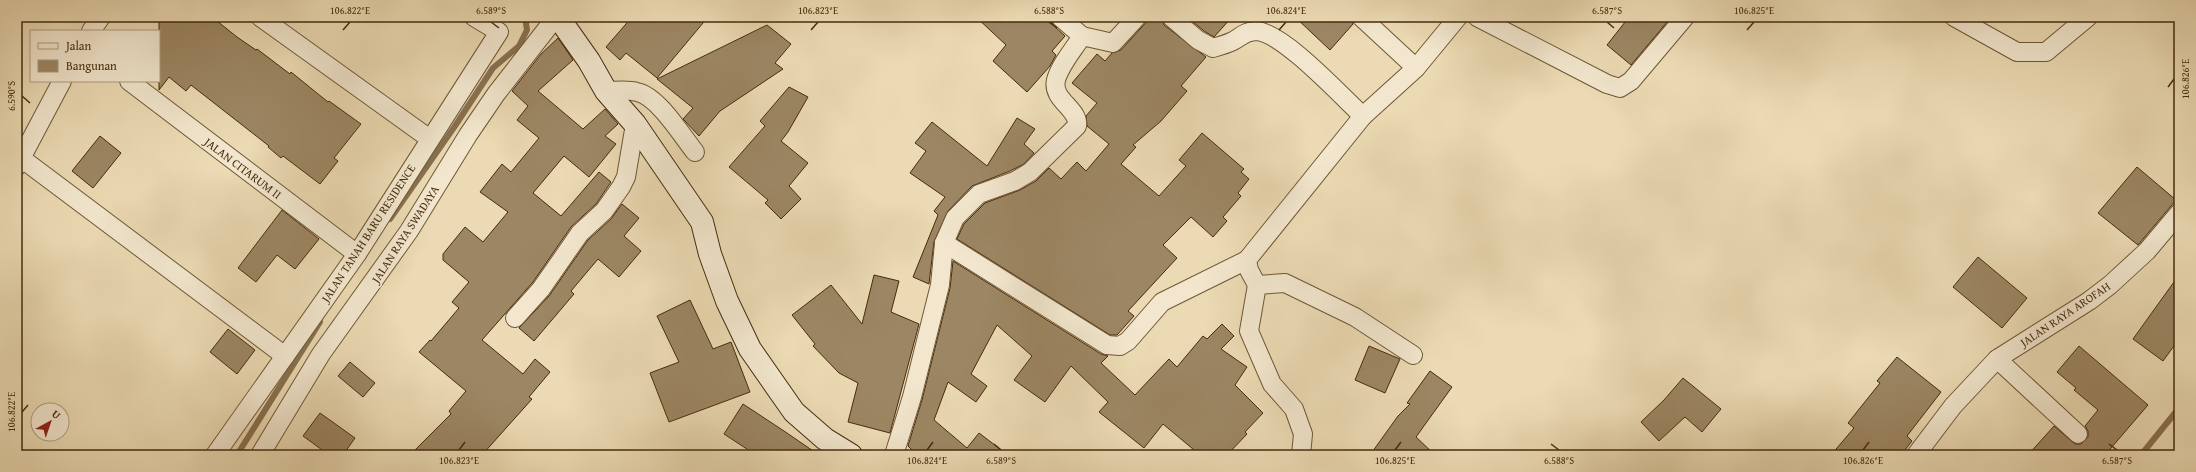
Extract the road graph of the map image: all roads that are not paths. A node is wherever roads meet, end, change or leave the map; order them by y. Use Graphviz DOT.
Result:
graph roads {
  1 [pos="101,17"];
  2 [pos="260,17"];
  3 [pos="474,17"];
  4 [pos="557,17"];
  5 [pos="1060,17"];
  6 [pos="1137,17"];
  7 [pos="1171,17"];
  8 [pos="1361,17"];
  9 [pos="1458,17"];
  10 [pos="1476,17"];
  11 [pos="1685,17"];
  12 [pos="1954,17"];
  13 [pos="2084,18"];
  14 [pos="499,24"];
  15 [pos="92,30"];
  16 [pos="1082,36"];
  17 [pos="1416,68"];
  18 [pos="61,82"];
  19 [pos="130,82"];
  20 [pos="606,91"];
  21 [pos="1363,116"];
  22 [pos="635,124"];
  23 [pos="430,139"];
  24 [pos="695,152"];
  25 [pos="19,162"];
  26 [pos="2179,213"];
  27 [pos="944,243"];
  28 [pos="357,254"];
  29 [pos="1247,260"];
  30 [pos="1257,285"];
  31 [pos="515,318"];
  32 [pos="1412,355"];
  33 [pos="285,356"];
  34 [pos="1997,359"];
  35 [pos="2078,434"];
  36 [pos="215,455"];
  37 [pos="260,455"];
  38 [pos="851,455"];
  39 [pos="894,455"];
  40 [pos="1301,455"];
  41 [pos="1916,455"];
  1 -- 15 [label="street"];
  2 -- 23 [label="street"];
  3 -- 14 [label="street, JALAN TANAH BARU RESIDENCE"];
  4 -- 20 [label="street"];
  4 -- 37 [label="street, JALAN RAYA SWADAYA"];
  5 -- 16 [label="street"];
  6 -- 16 [label="street"];
  7 -- 21 [label="street"];
  8 -- 17 [label="street"];
  9 -- 17 [label="street"];
  10 -- 11 [label="street"];
  12 -- 13 [label="street"];
  14 -- 23 [label="street, JALAN TANAH BARU RESIDENCE"];
  16 -- 27 [label="street"];
  17 -- 21 [label="street"];
  18 -- 25 [label="street"];
  19 -- 28 [label="street, JALAN CITARUM II"];
  20 -- 22 [label="street"];
  20 -- 24 [label="street"];
  21 -- 29 [label="street"];
  22 -- 31 [label="street"];
  22 -- 38 [label="street"];
  23 -- 28 [label="street, JALAN TANAH BARU RESIDENCE"];
  25 -- 33 [label="street"];
  26 -- 34 [label="street, JALAN RAYA AROFAH"];
  27 -- 29 [label="street"];
  27 -- 39 [label="street"];
  28 -- 33 [label="street, JALAN TANAH BARU RESIDENCE"];
  29 -- 30 [label="street"];
  30 -- 32 [label="street"];
  30 -- 40 [label="street"];
  33 -- 36 [label="street, JALAN TANAH BARU RESIDENCE"];
  34 -- 35 [label="street"];
  34 -- 41 [label="street, JALAN RAYA AROFAH"];
}
